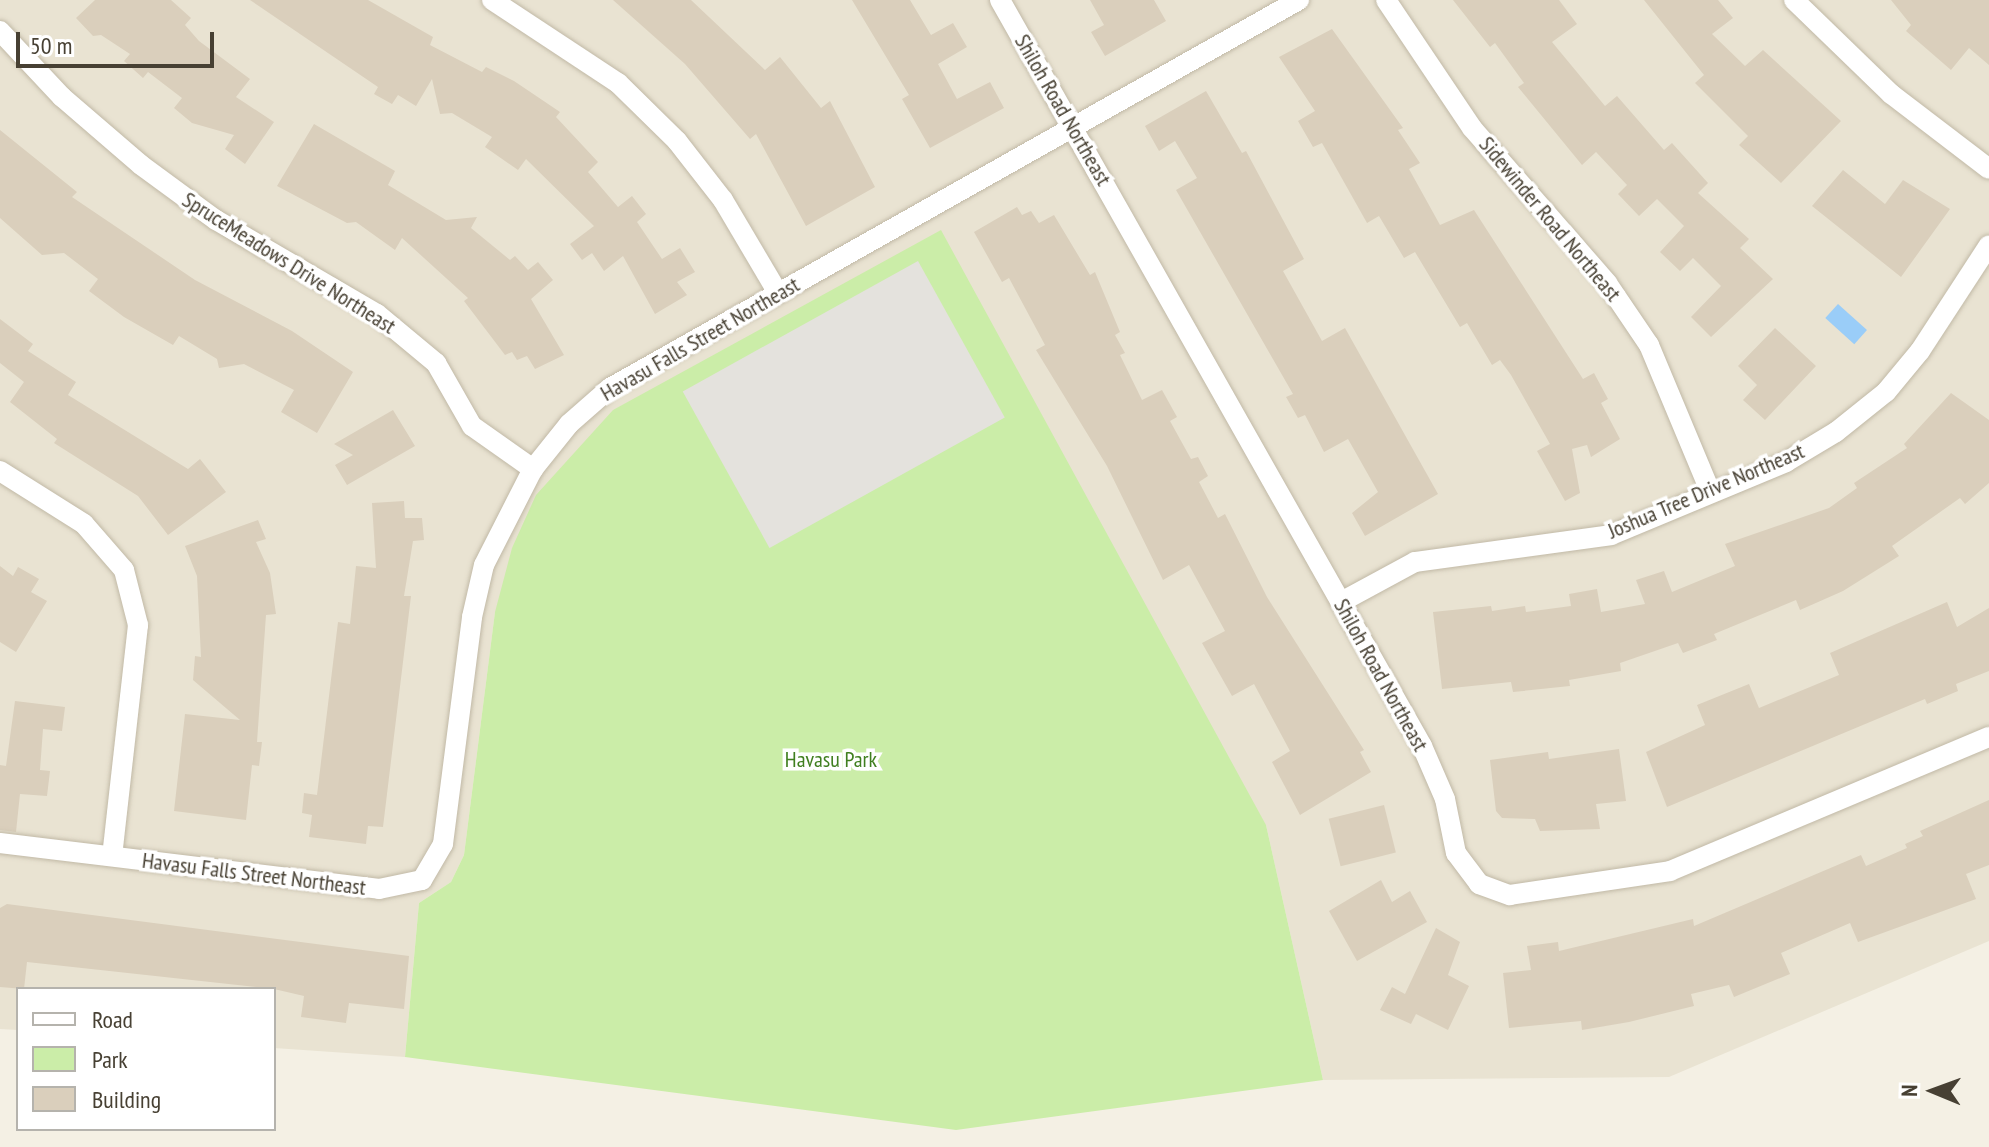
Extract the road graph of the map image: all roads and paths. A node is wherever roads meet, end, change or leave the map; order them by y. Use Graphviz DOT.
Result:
graph roads {
  1 [pos="492,0"];
  2 [pos="1000,0"];
  3 [pos="1299,0"];
  4 [pos="1386,0"];
  5 [pos="1794,0"];
  6 [pos="0,31"];
  7 [pos="1072,126"];
  8 [pos="1989,169"];
  9 [pos="1989,245"];
  10 [pos="778,293"];
  11 [pos="533,469"];
  12 [pos="0,471"];
  13 [pos="1711,493"];
  14 [pos="1341,602"];
  15 [pos="1989,737"];
  16 [pos="0,843"];
  17 [pos="112,856"];
  1 -- 10 [label="street"];
  2 -- 7 [label="street, Shiloh Road Northeast"];
  3 -- 7 [label="street, Havasu Falls Street Northeast"];
  4 -- 13 [label="street, Sidewinder Road Northeast"];
  5 -- 8 [label="street"];
  6 -- 11 [label="street, SpruceMeadows Drive Northeast"];
  7 -- 10 [label="street, Havasu Falls Street Northeast"];
  7 -- 14 [label="street, Shiloh Road Northeast"];
  9 -- 13 [label="street, Joshua Tree Drive Northeast"];
  10 -- 11 [label="street, Havasu Falls Street Northeast"];
  11 -- 17 [label="street, Havasu Falls Street Northeast"];
  12 -- 17 [label="street"];
  13 -- 14 [label="street, Joshua Tree Drive Northeast"];
  14 -- 15 [label="street, Shiloh Road Northeast"];
  16 -- 17 [label="street, Havasu Falls Street Northeast"];
}
